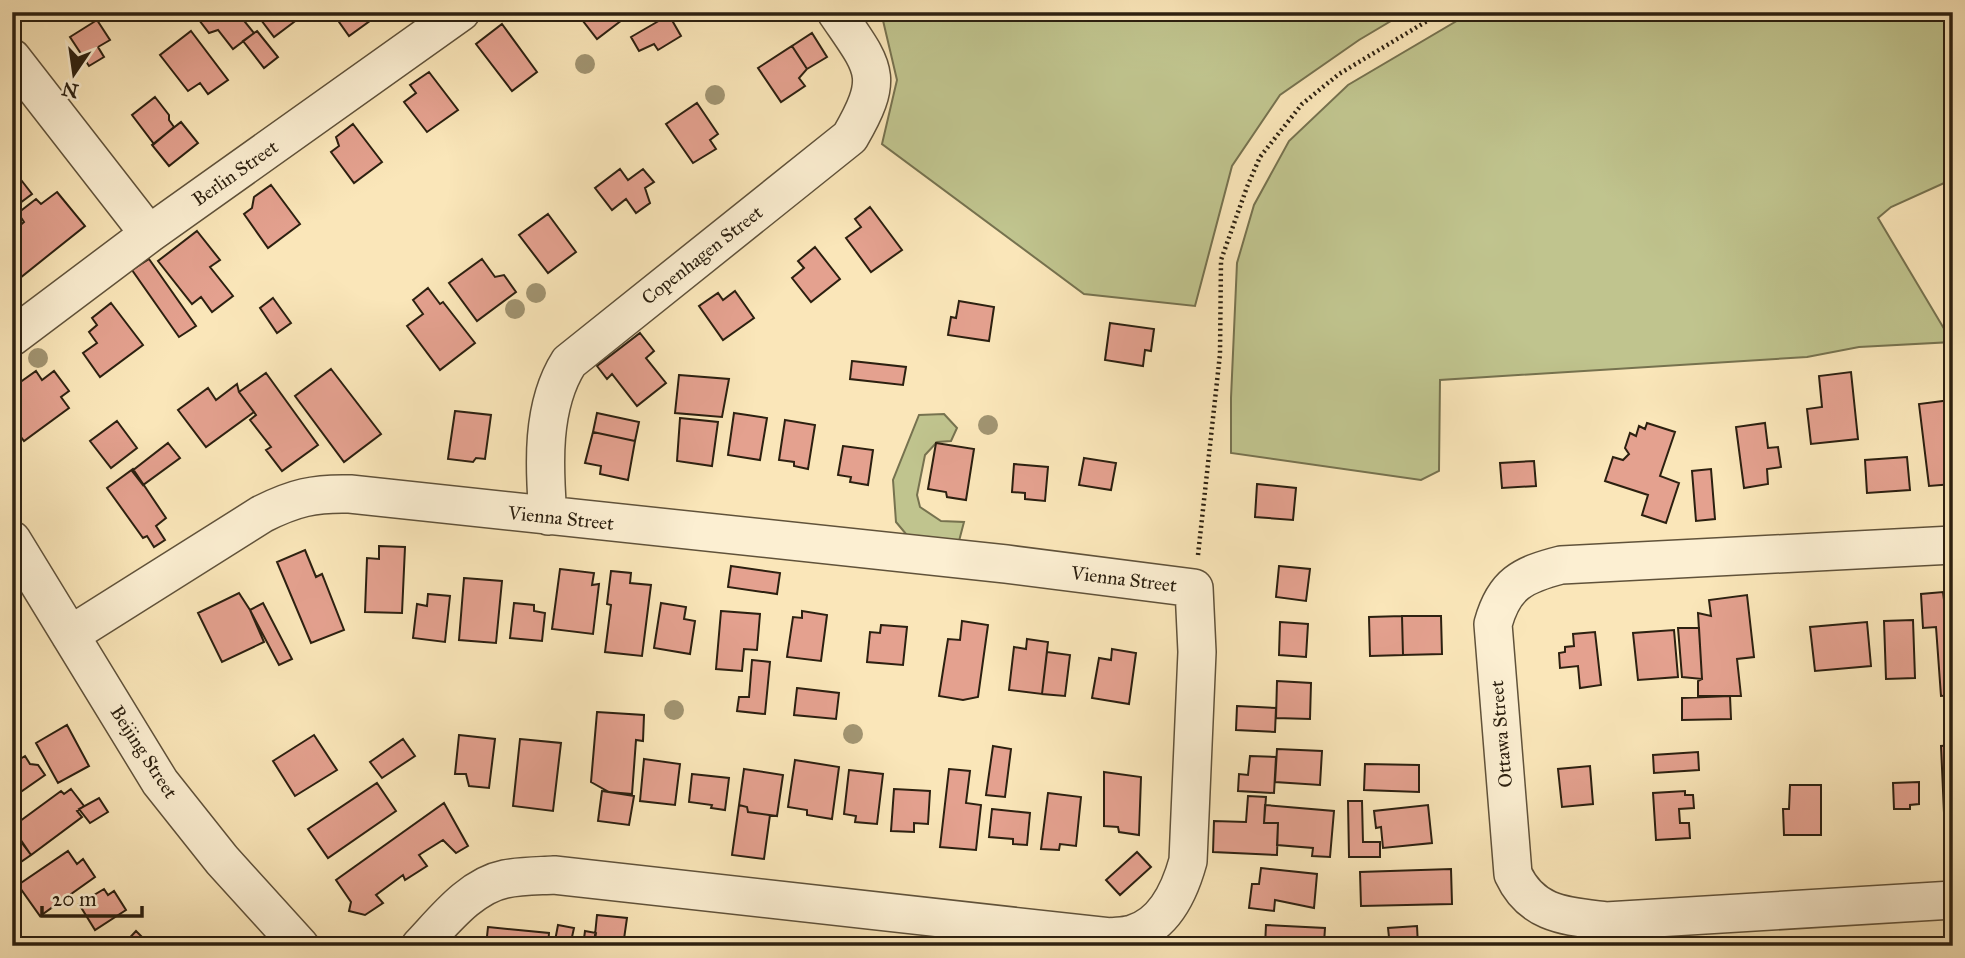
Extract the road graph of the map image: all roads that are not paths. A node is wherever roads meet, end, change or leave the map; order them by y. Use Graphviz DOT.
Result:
graph roads {
  1 [pos="461,12"];
  2 [pos="836,12"];
  3 [pos="12,58"];
  4 [pos="149,234"];
  5 [pos="12,337"];
  6 [pos="548,516"];
  7 [pos="12,540"];
  8 [pos="1953,545"];
  9 [pos="70,635"];
  10 [pos="1953,900"];
  11 [pos="300,946"];
  12 [pos="420,946"];
  1 -- 4 [label="street, Berlin Street"];
  2 -- 6 [label="street, Copenhagen Street"];
  3 -- 4 [label="street"];
  4 -- 5 [label="street, Berlin Street"];
  6 -- 9 [label="street, Vienna Street"];
  6 -- 12 [label="street, Vienna Street"];
  7 -- 9 [label="street, Beijing Street"];
  8 -- 10 [label="street, Ottawa Street"];
  9 -- 11 [label="street, Beijing Street"];
}
